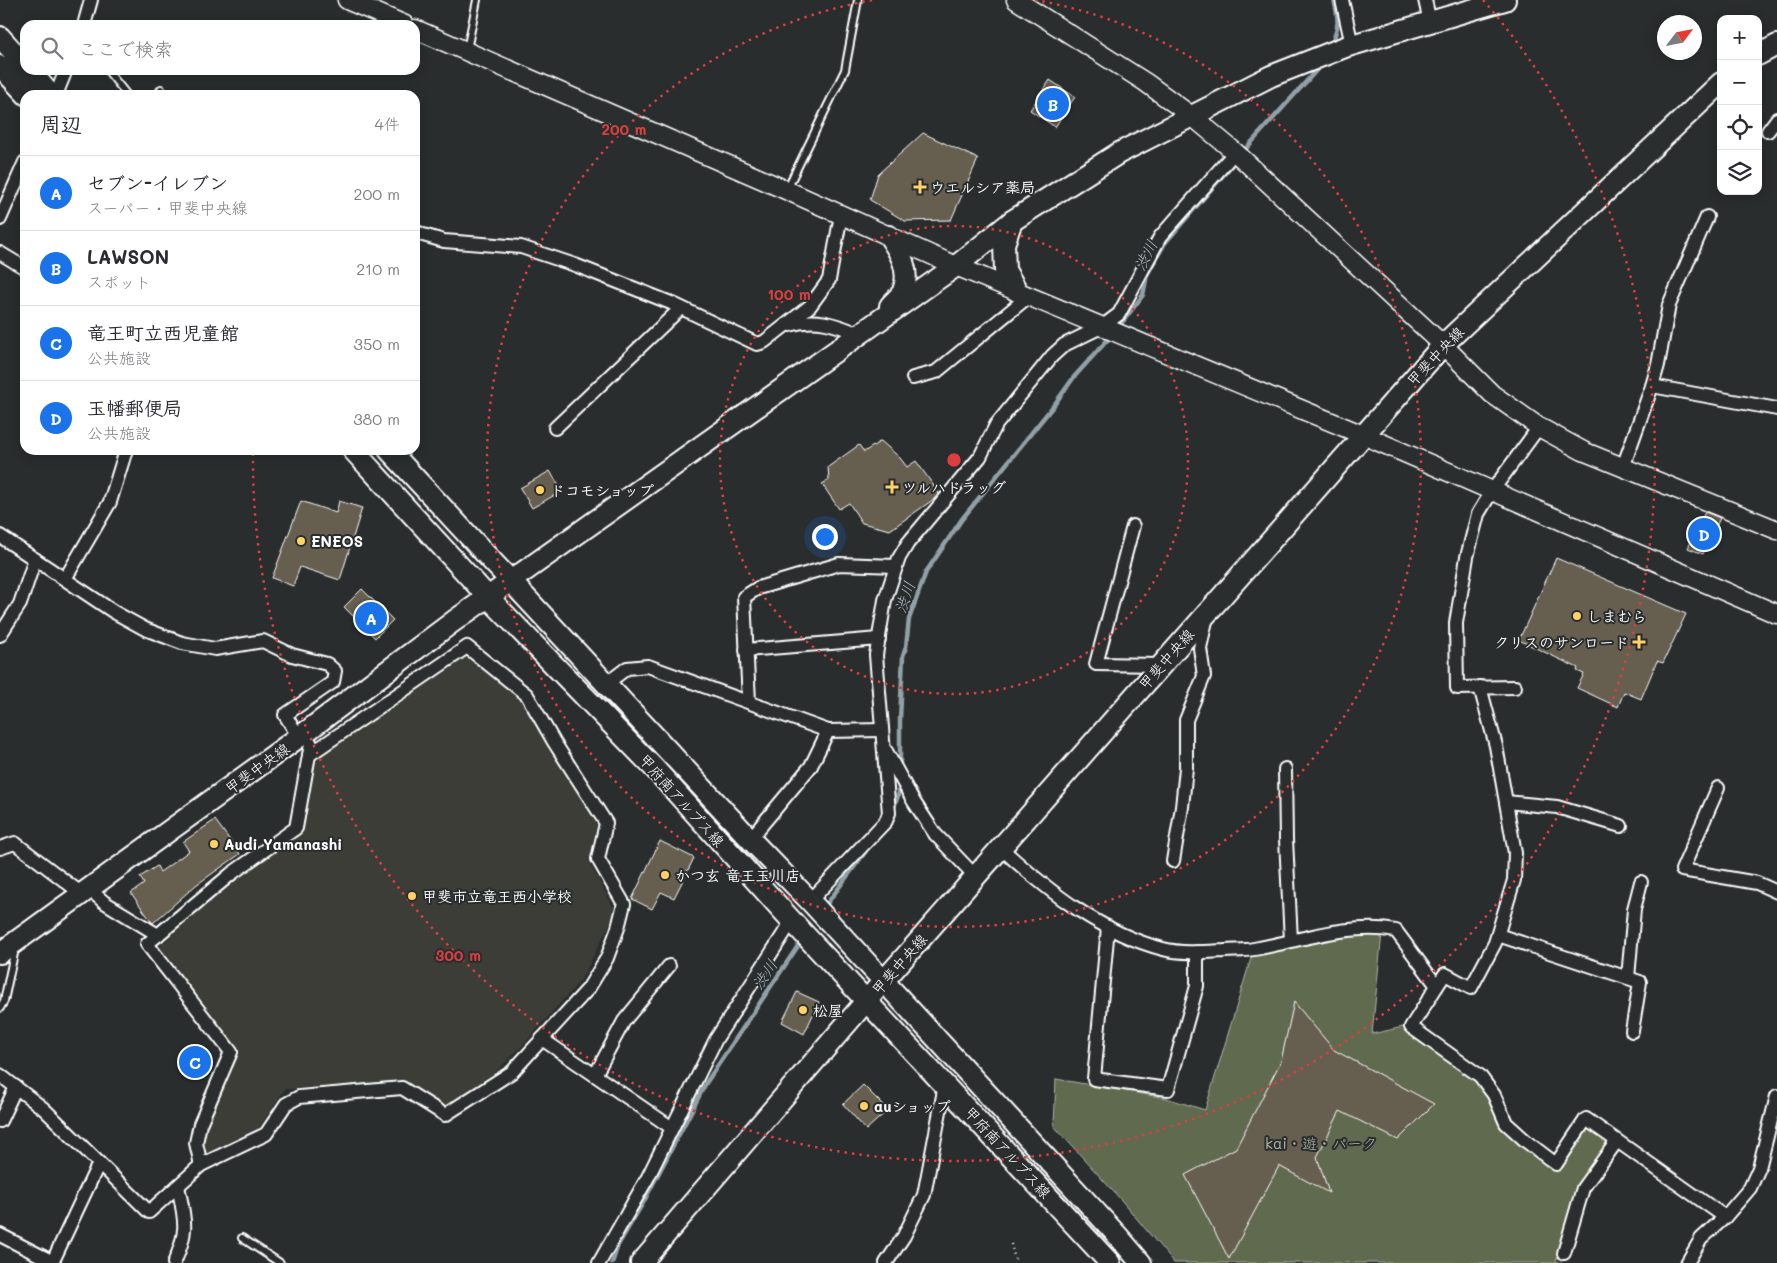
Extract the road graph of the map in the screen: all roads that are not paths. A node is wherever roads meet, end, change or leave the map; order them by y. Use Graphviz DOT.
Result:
graph roads {
  1 [pos="92,0"];
  2 [pos="347,0"];
  3 [pos="477,0"];
  4 [pos="858,0"];
  5 [pos="1016,0"];
  6 [pos="1342,0"];
  7 [pos="1426,0"];
  8 [pos="1505,0"];
  9 [pos="86,20"];
  10 [pos="393,20"];
  11 [pos="1430,22"];
  12 [pos="420,31"];
  13 [pos="0,37"];
  14 [pos="1352,45"];
  15 [pos="1777,45"];
  16 [pos="467,51"];
  17 [pos="1762,52"];
  18 [pos="20,59"];
  19 [pos="0,66"];
  20 [pos="33,75"];
  21 [pos="64,75"];
  22 [pos="111,75"];
  23 [pos="1717,87"];
  24 [pos="22,90"];
  25 [pos="47,90"];
  26 [pos="58,90"];
  27 [pos="123,90"];
  28 [pos="1193,117"];
  29 [pos="1777,118"];
  30 [pos="1768,131"];
  31 [pos="1235,152"];
  32 [pos="20,173"];
  33 [pos="786,190"];
  34 [pos="841,215"];
  35 [pos="1707,217"];
  36 [pos="0,219"];
  37 [pos="1012,221"];
  38 [pos="420,234"];
  39 [pos="889,236"];
  40 [pos="0,253"];
  41 [pos="20,265"];
  42 [pos="956,266"];
  43 [pos="1023,293"];
  44 [pos="681,308"];
  45 [pos="1103,326"];
  46 [pos="783,327"];
  47 [pos="866,328"];
  48 [pos="1443,345"];
  49 [pos="913,378"];
  50 [pos="1652,386"];
  51 [pos="1777,409"];
  52 [pos="1539,427"];
  53 [pos="555,428"];
  54 [pos="1363,435"];
  55 [pos="124,455"];
  56 [pos="358,455"];
  57 [pos="394,455"];
  58 [pos="1623,467"];
  59 [pos="1492,492"];
  60 [pos="1133,526"];
  61 [pos="1777,530"];
  62 [pos="0,536"];
  63 [pos="34,559"];
  64 [pos="896,566"];
  65 [pos="65,580"];
  66 [pos="511,581"];
  67 [pos="488,597"];
  68 [pos="1208,611"];
  69 [pos="1777,614"];
  70 [pos="0,635"];
  71 [pos="879,639"];
  72 [pos="746,650"];
  73 [pos="1160,665"];
  74 [pos="606,684"];
  75 [pos="1480,688"];
  76 [pos="1515,688"];
  77 [pos="749,702"];
  78 [pos="882,730"];
  79 [pos="828,731"];
  80 [pos="302,735"];
  81 [pos="884,746"];
  82 [pos="309,755"];
  83 [pos="1285,769"];
  84 [pos="1718,788"];
  85 [pos="1506,802"];
  86 [pos="1621,826"];
  87 [pos="750,839"];
  88 [pos="0,848"];
  89 [pos="1001,848"];
  90 [pos="1173,862"];
  91 [pos="976,877"];
  92 [pos="1641,882"];
  93 [pos="85,892"];
  94 [pos="1777,892"];
  95 [pos="810,901"];
  96 [pos="792,921"];
  97 [pos="1108,926"];
  98 [pos="158,935"];
  99 [pos="1498,935"];
  100 [pos="17,940"];
  101 [pos="1291,940"];
  102 [pos="1197,952"];
  103 [pos="0,953"];
  104 [pos="669,966"];
  105 [pos="1628,978"];
  106 [pos="884,982"];
  107 [pos="1437,986"];
  108 [pos="867,1000"];
  109 [pos="0,1008"];
  110 [pos="1632,1031"];
  111 [pos="542,1039"];
  112 [pos="0,1075"];
  113 [pos="595,1075"];
  114 [pos="945,1085"];
  115 [pos="16,1087"];
  116 [pos="1777,1096"];
  117 [pos="0,1121"];
  118 [pos="672,1128"];
  119 [pos="1617,1141"];
  120 [pos="98,1163"];
  121 [pos="201,1165"];
  122 [pos="178,1186"];
  123 [pos="1725,1217"];
  124 [pos="0,1235"];
  125 [pos="242,1238"];
  126 [pos="1564,1253"];
  127 [pos="52,1262"];
  128 [pos="174,1263"];
  129 [pos="280,1263"];
  130 [pos="599,1263"];
  131 [pos="641,1263"];
  132 [pos="886,1263"];
  133 [pos="1110,1263"];
  134 [pos="1141,1263"];
  135 [pos="1687,1263"];
  1 -- 9 [label="street"];
  2 -- 10 [label="street"];
  3 -- 16 [label="lane"];
  4 -- 33 [label="lane"];
  5 -- 28 [label="street"];
  6 -- 14 [label="street"];
  7 -- 11 [label="street"];
  8 -- 11 [label="main road"];
  11 -- 14 [label="main road"];
  12 -- 16 [label="street"];
  13 -- 18 [label="main road"];
  14 -- 28 [label="main road"];
  15 -- 17 [label="main road"];
  16 -- 33 [label="street"];
  19 -- 24 [label="main road"];
  20 -- 25 [label="main road"];
  21 -- 26 [label="street"];
  22 -- 27 [label="lane"];
  23 -- 48 [label="main road, 甲斐中央線"];
  28 -- 31 [label="street"];
  28 -- 37 [label="main road"];
  29 -- 30 [label="street"];
  31 -- 45 [label="street"];
  31 -- 48 [label="street"];
  32 -- 36 [label="street"];
  33 -- 34 [label="street"];
  34 -- 39 [label="street"];
  34 -- 46 [label="street"];
  35 -- 50 [label="street"];
  37 -- 42 [label="main road"];
  37 -- 43 [label="main road"];
  38 -- 44 [label="street"];
  39 -- 42 [label="street"];
  39 -- 47 [label="main road"];
  40 -- 41 [label="street"];
  42 -- 43 [label="street"];
  42 -- 47 [label="main road"];
  43 -- 45 [label="street"];
  43 -- 49 [label="street"];
  44 -- 46 [label="street"];
  44 -- 53 [label="street"];
  45 -- 54 [label="street"];
  45 -- 64 [label="street"];
  46 -- 47 [label="street"];
  47 -- 66 [label="main road, 甲斐中央線"];
  48 -- 52 [label="street"];
  48 -- 54 [label="main road, 甲斐中央線"];
  50 -- 51 [label="street"];
  50 -- 58 [label="street"];
  52 -- 58 [label="street"];
  52 -- 59 [label="street"];
  54 -- 59 [label="street"];
  54 -- 68 [label="main road, 甲斐中央線"];
  55 -- 65 [label="street"];
  56 -- 67 [label="main road, 甲府南アルプス線"];
  57 -- 66 [label="main road, 甲府南アルプス線"];
  58 -- 61 [label="street"];
  59 -- 69 [label="street"];
  59 -- 75 [label="street"];
  60 -- 73 [label="street"];
  62 -- 63 [label="street"];
  63 -- 65 [label="street"];
  63 -- 70 [label="street"];
  64 -- 71 [label="street"];
  64 -- 72 [label="street"];
  65 -- 80 [label="street"];
  66 -- 67 [label="main road, 甲斐中央線"];
  66 -- 74 [label="main road, 甲府南アルプス線"];
  67 -- 80 [label="main road, 甲斐中央線"];
  67 -- 96 [label="main road, 甲府南アルプス線"];
  68 -- 73 [label="main road, 甲斐中央線"];
  68 -- 90 [label="street"];
  71 -- 72 [label="street"];
  71 -- 78 [label="street"];
  72 -- 77 [label="street"];
  73 -- 89 [label="main road, 甲斐中央線"];
  74 -- 77 [label="street"];
  74 -- 87 [label="main road, 甲府南アルプス線"];
  75 -- 76 [label="street"];
  75 -- 85 [label="street"];
  77 -- 79 [label="street"];
  78 -- 79 [label="street"];
  78 -- 81 [label="street"];
  79 -- 87 [label="street"];
  80 -- 82 [label="street"];
  80 -- 93 [label="main road, 甲斐中央線"];
  81 -- 91 [label="street"];
  81 -- 95 [label="street"];
  82 -- 98 [label="street"];
  82 -- 111 [label="street"];
  83 -- 101 [label="street"];
  84 -- 94 [label="street"];
  85 -- 86 [label="street"];
  85 -- 99 [label="street"];
  87 -- 95 [label="main road, 甲府南アルプス線"];
  88 -- 93 [label="street"];
  89 -- 91 [label="main road, 甲斐中央線"];
  89 -- 97 [label="street"];
  91 -- 106 [label="main road, 甲斐中央線"];
  92 -- 105 [label="street"];
  93 -- 98 [label="street"];
  93 -- 100 [label="main road, 甲斐中央線"];
  95 -- 106 [label="main road, 甲府南アルプス線"];
  96 -- 108 [label="main road, 甲府南アルプス線"];
  96 -- 118 [label="street"];
  97 -- 102 [label="street"];
  97 -- 102 [label="street"];
  98 -- 121 [label="street"];
  99 -- 105 [label="street"];
  99 -- 107 [label="street"];
  100 -- 103 [label="main road, 甲斐中央線"];
  100 -- 109 [label="lane"];
  101 -- 102 [label="street"];
  101 -- 107 [label="street"];
  104 -- 113 [label="street"];
  105 -- 110 [label="street"];
  106 -- 108 [label="main road, 甲斐中央線"];
  106 -- 134 [label="main road, 甲府南アルプス線"];
  107 -- 119 [label="street"];
  108 -- 114 [label="main road, 甲府南アルプス線"];
  108 -- 131 [label="main road, 甲斐中央線"];
  111 -- 113 [label="street"];
  111 -- 121 [label="street"];
  112 -- 115 [label="street"];
  113 -- 118 [label="street"];
  114 -- 132 [label="street"];
  114 -- 133 [label="main road, 甲府南アルプス線"];
  115 -- 117 [label="street"];
  115 -- 120 [label="street"];
  116 -- 123 [label="street"];
  118 -- 130 [label="street"];
  119 -- 123 [label="street"];
  119 -- 126 [label="street"];
  120 -- 122 [label="street"];
  120 -- 127 [label="street"];
  121 -- 122 [label="street"];
  122 -- 128 [label="street"];
  123 -- 135 [label="street"];
  124 -- 127 [label="street"];
  125 -- 129 [label="lane"];
}
